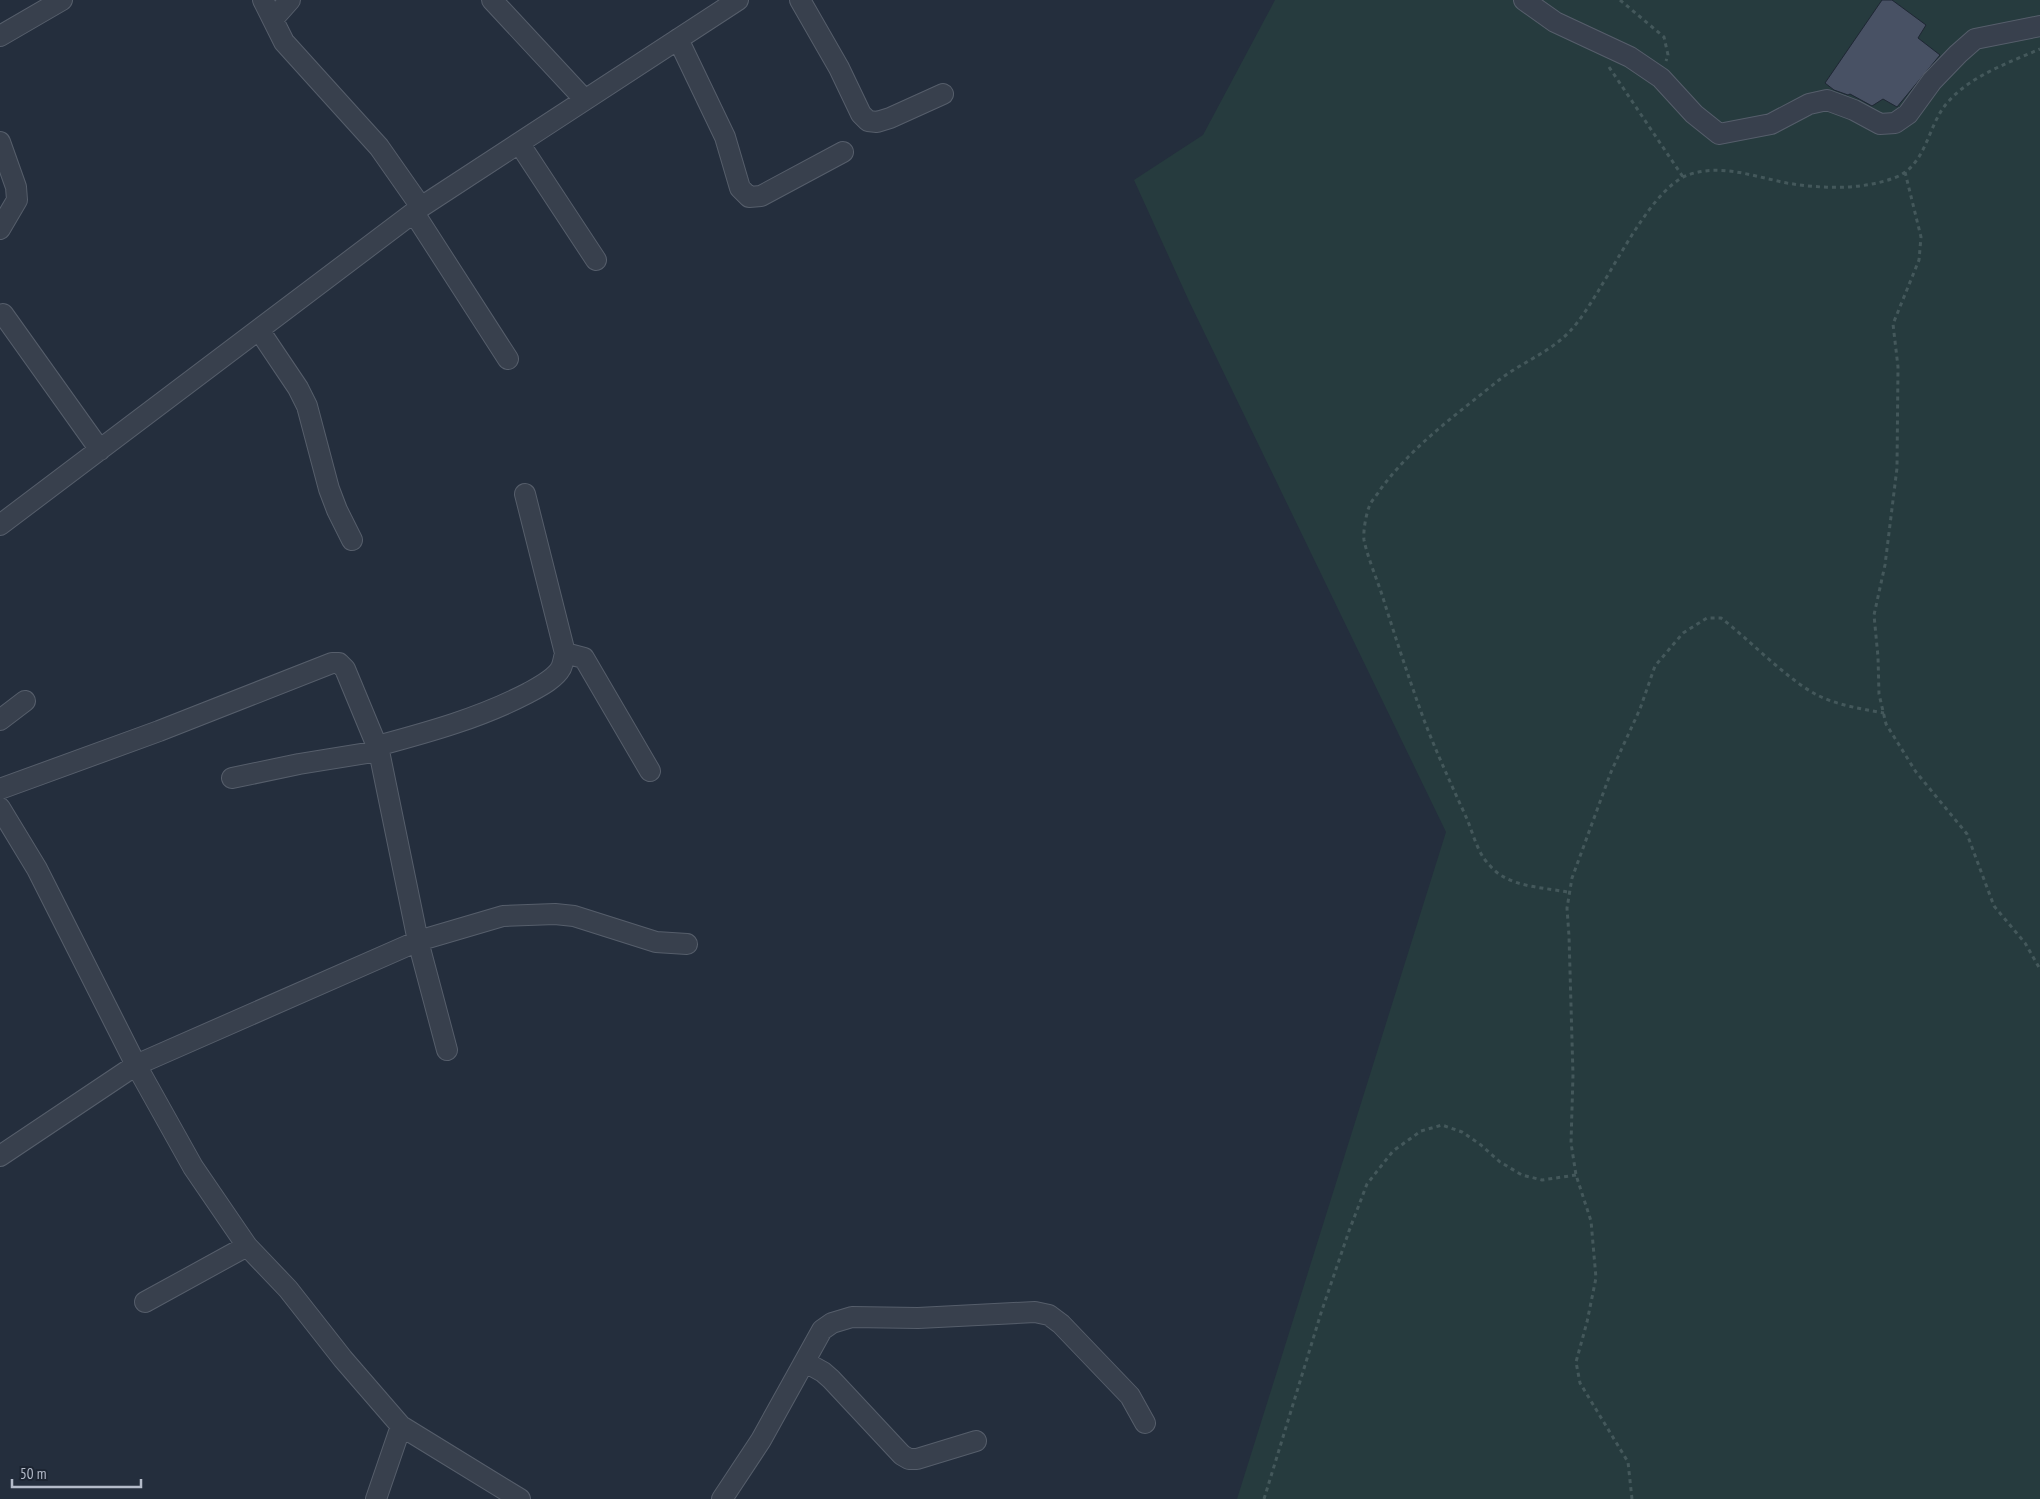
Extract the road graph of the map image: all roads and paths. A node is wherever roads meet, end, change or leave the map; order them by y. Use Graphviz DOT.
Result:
graph roads {
  1 [pos="62,0"];
  2 [pos="263,0"];
  3 [pos="290,0"];
  4 [pos="492,0"];
  5 [pos="738,0"];
  6 [pos="800,0"];
  7 [pos="1524,0"];
  8 [pos="1620,0"];
  9 [pos="274,18"];
  10 [pos="2040,26"];
  11 [pos="0,36"];
  12 [pos="678,40"];
  13 [pos="2040,49"];
  14 [pos="1607,64"];
  15 [pos="1661,78"];
  16 [pos="943,94"];
  17 [pos="585,100"];
  18 [pos="0,142"];
  19 [pos="519,143"];
  20 [pos="843,152"];
  21 [pos="1905,172"];
  22 [pos="1683,177"];
  23 [pos="418,210"];
  24 [pos="0,229"];
  25 [pos="596,260"];
  26 [pos="2,314"];
  27 [pos="259,330"];
  28 [pos="508,359"];
  29 [pos="100,450"];
  30 [pos="525,494"];
  31 [pos="0,525"];
  32 [pos="352,540"];
  33 [pos="565,653"];
  34 [pos="25,701"];
  35 [pos="1884,713"];
  36 [pos="0,720"];
  37 [pos="378,748"];
  38 [pos="650,771"];
  39 [pos="232,778"];
  40 [pos="0,789"];
  41 [pos="0,808"];
  42 [pos="1567,892"];
  43 [pos="418,941"];
  44 [pos="687,944"];
  45 [pos="2040,969"];
  46 [pos="447,1050"];
  47 [pos="136,1065"];
  48 [pos="0,1156"];
  49 [pos="1576,1175"];
  50 [pos="247,1246"];
  51 [pos="145,1302"];
  52 [pos="805,1362"];
  53 [pos="1146,1422"];
  54 [pos="402,1426"];
  55 [pos="976,1442"];
  56 [pos="376,1499"];
  57 [pos="520,1499"];
  58 [pos="722,1499"];
  59 [pos="1264,1499"];
  60 [pos="1632,1499"];
  1 -- 11 [label="street"];
  2 -- 9 [label="street"];
  3 -- 9 [label="street"];
  4 -- 17 [label="street"];
  5 -- 12 [label="street"];
  6 -- 16 [label="street"];
  7 -- 15 [label="street"];
  8 -- 15 [label="path"];
  9 -- 23 [label="street"];
  10 -- 15 [label="street"];
  12 -- 17 [label="street"];
  12 -- 20 [label="street"];
  13 -- 21 [label="path"];
  14 -- 22 [label="path"];
  17 -- 19 [label="street"];
  18 -- 24 [label="street"];
  19 -- 23 [label="street"];
  19 -- 25 [label="street"];
  21 -- 22 [label="path"];
  21 -- 35 [label="path"];
  22 -- 42 [label="path"];
  23 -- 27 [label="street"];
  23 -- 28 [label="street"];
  26 -- 29 [label="street"];
  27 -- 29 [label="street"];
  27 -- 32 [label="street"];
  29 -- 31 [label="street"];
  30 -- 33 [label="street"];
  33 -- 37 [label="street"];
  33 -- 38 [label="street"];
  34 -- 36 [label="street"];
  35 -- 45 [label="path"];
  35 -- 49 [label="path"];
  37 -- 39 [label="street"];
  37 -- 40 [label="street"];
  37 -- 43 [label="street"];
  41 -- 47 [label="street"];
  43 -- 44 [label="street"];
  43 -- 46 [label="street"];
  43 -- 47 [label="street"];
  47 -- 48 [label="street"];
  47 -- 50 [label="street"];
  49 -- 59 [label="path"];
  49 -- 60 [label="path"];
  50 -- 51 [label="street"];
  50 -- 54 [label="street"];
  52 -- 53 [label="street"];
  52 -- 55 [label="street"];
  52 -- 58 [label="street"];
  54 -- 56 [label="street"];
  54 -- 57 [label="street"];
}
